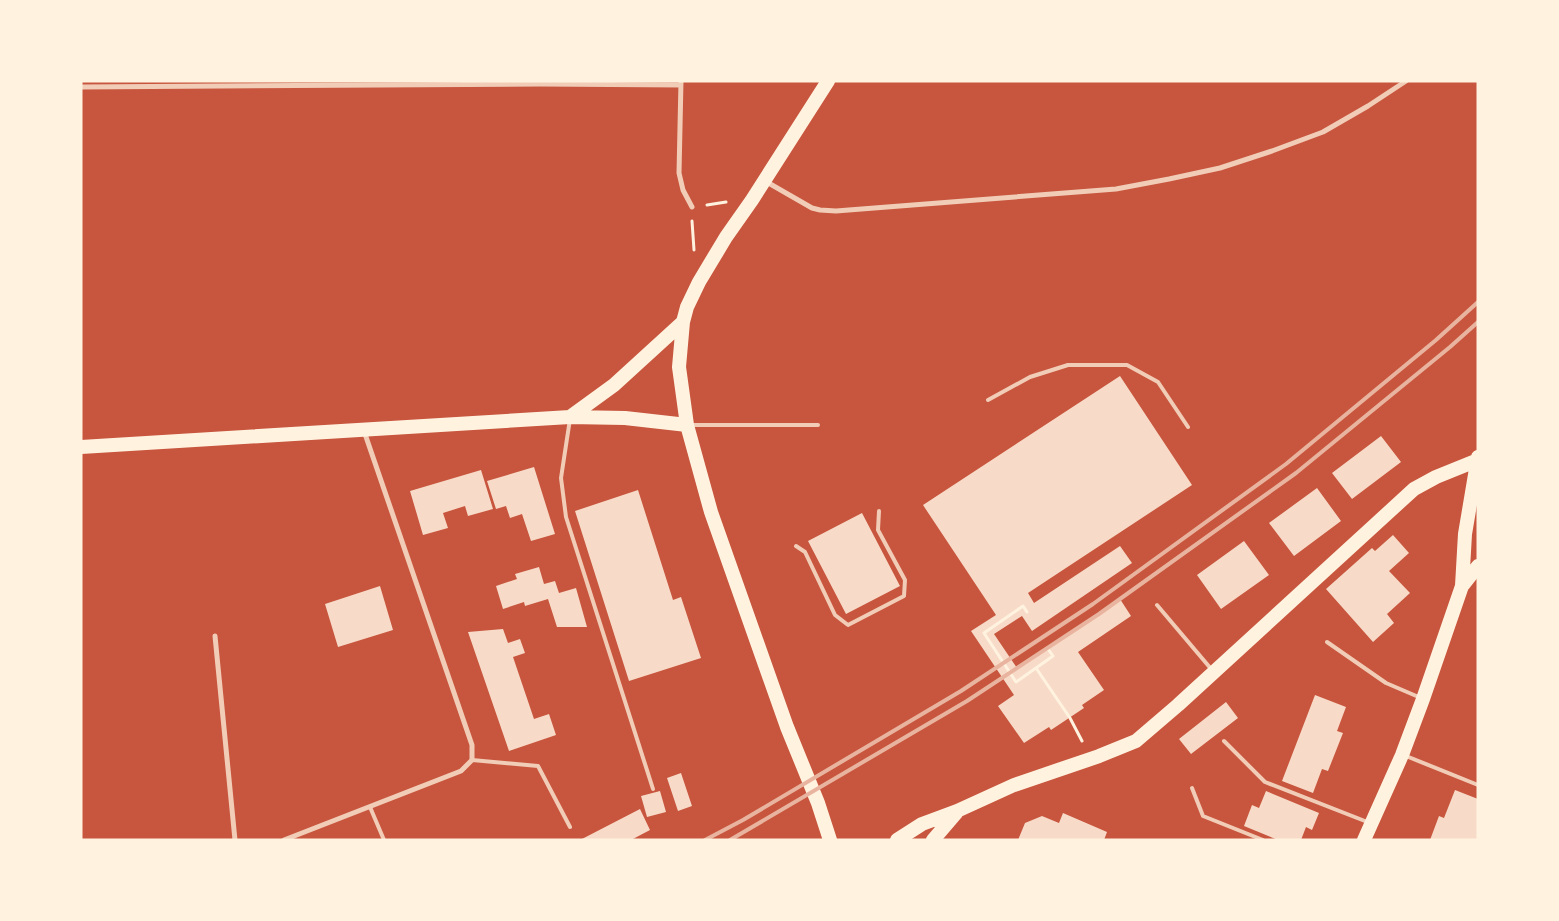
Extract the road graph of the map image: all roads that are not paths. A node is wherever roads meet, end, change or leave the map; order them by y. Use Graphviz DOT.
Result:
graph roads {
  1 [pos="828,81"];
  2 [pos="1406,81"];
  3 [pos="681,83"];
  4 [pos="103,84"];
  5 [pos="81,87"];
  6 [pos="765,181"];
  7 [pos="692,207"];
  8 [pos="683,322"];
  9 [pos="988,400"];
  10 [pos="570,417"];
  11 [pos="687,425"];
  12 [pos="818,425"];
  13 [pos="1188,427"];
  14 [pos="364,430"];
  15 [pos="81,447"];
  16 [pos="1477,459"];
  17 [pos="878,511"];
  18 [pos="796,546"];
  19 [pos="1478,566"];
  20 [pos="1462,586"];
  21 [pos="1157,605"];
  22 [pos="215,636"];
  23 [pos="1327,642"];
  24 [pos="1213,672"];
  25 [pos="1423,699"];
  26 [pos="1224,741"];
  27 [pos="1402,755"];
  28 [pos="472,760"];
  29 [pos="1478,785"];
  30 [pos="1192,788"];
  31 [pos="653,789"];
  32 [pos="370,807"];
  33 [pos="957,811"];
  34 [pos="1371,823"];
  35 [pos="570,827"];
  36 [pos="235,840"];
  37 [pos="284,840"];
  38 [pos="384,840"];
  39 [pos="830,840"];
  40 [pos="897,840"];
  41 [pos="933,840"];
  42 [pos="1262,840"];
  43 [pos="1364,840"];
  1 -- 6 [label="highway"];
  2 -- 6 [label="street"];
  3 -- 4 [label="street"];
  3 -- 7 [label="street"];
  4 -- 5 [label="street"];
  6 -- 8 [label="highway"];
  8 -- 10 [label="highway"];
  8 -- 11 [label="highway"];
  9 -- 13 [label="lane"];
  10 -- 11 [label="highway"];
  10 -- 14 [label="highway"];
  10 -- 31 [label="lane"];
  11 -- 12 [label="lane"];
  11 -- 39 [label="highway"];
  14 -- 15 [label="highway"];
  14 -- 28 [label="street"];
  16 -- 20 [label="highway"];
  16 -- 24 [label="highway"];
  17 -- 18 [label="lane"];
  19 -- 20 [label="highway"];
  20 -- 25 [label="highway"];
  21 -- 24 [label="lane"];
  22 -- 36 [label="street"];
  23 -- 25 [label="lane"];
  24 -- 33 [label="highway"];
  25 -- 27 [label="highway"];
  26 -- 34 [label="lane"];
  27 -- 29 [label="lane"];
  27 -- 34 [label="highway"];
  28 -- 32 [label="street"];
  28 -- 35 [label="lane"];
  30 -- 42 [label="lane"];
  32 -- 37 [label="street"];
  32 -- 38 [label="lane"];
  33 -- 40 [label="highway"];
  33 -- 41 [label="highway"];
  34 -- 43 [label="highway"];
}
